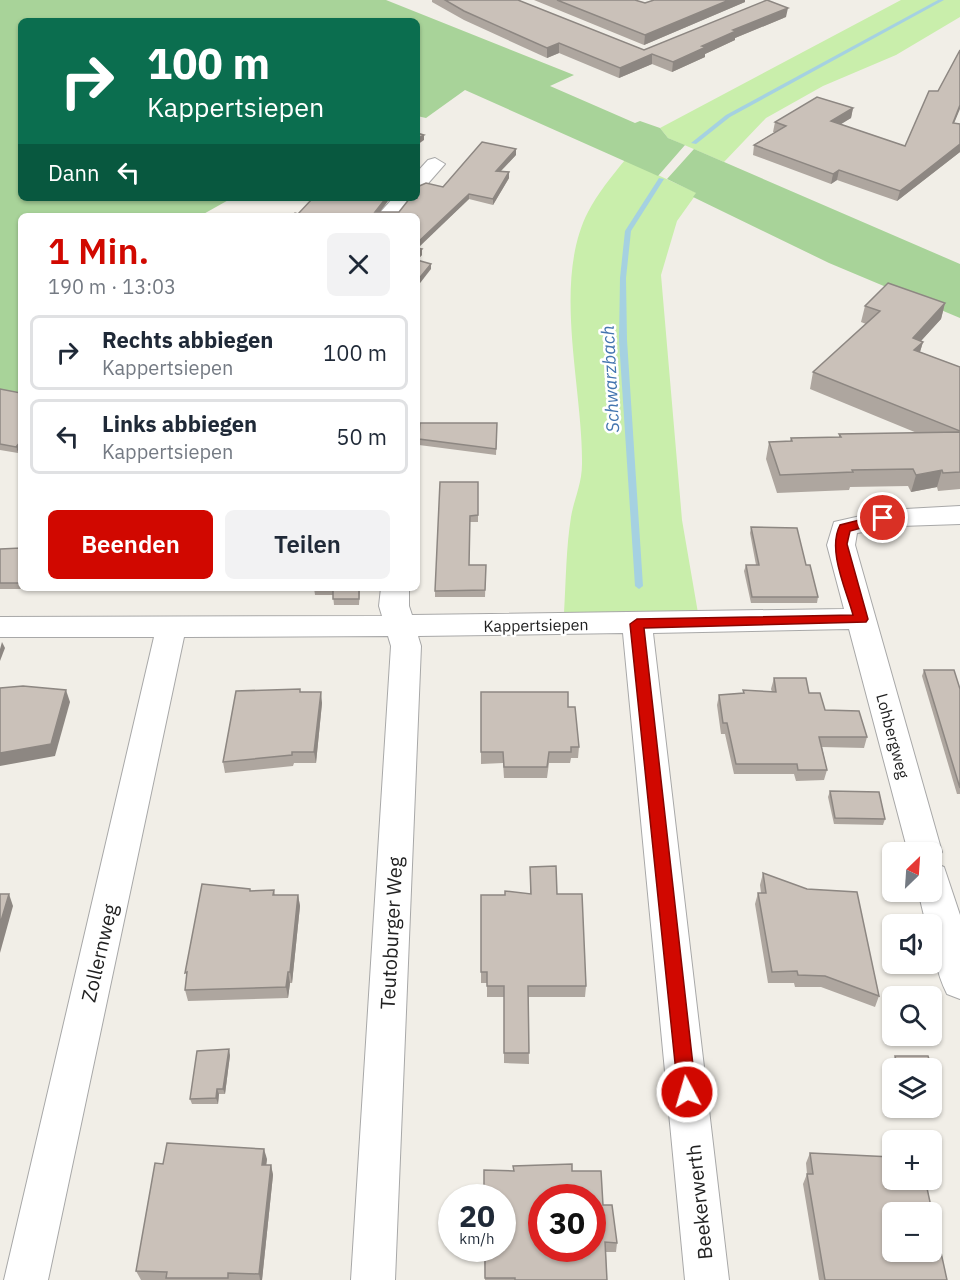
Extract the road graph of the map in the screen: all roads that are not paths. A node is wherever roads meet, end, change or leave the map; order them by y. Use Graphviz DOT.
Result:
graph roads {
  1 [pos="435,164"];
  2 [pos="420,181"];
  3 [pos="401,201"];
  4 [pos="390,213"];
  5 [pos="960,515"];
  6 [pos="395,591"];
  7 [pos="861,619"];
  8 [pos="637,624"];
  9 [pos="400,626"];
  10 [pos="0,627"];
  11 [pos="171,627"];
  12 [pos="922,842"];
  13 [pos="938,902"];
  14 [pos="960,982"];
  15 [pos="26,1280"];
  16 [pos="373,1280"];
  17 [pos="707,1280"];
  1 -- 2 [label="street"];
  3 -- 4 [label="street"];
  5 -- 7 [label="street"];
  6 -- 9 [label="street, Teutoburger Weg"];
  7 -- 8 [label="street, Kappertsiepen"];
  7 -- 12 [label="street, Lohbergweg"];
  8 -- 9 [label="street, Kappertsiepen"];
  8 -- 17 [label="street, Beekerwerth"];
  9 -- 11 [label="street, Kappertsiepen"];
  9 -- 16 [label="street, Teutoburger Weg"];
  10 -- 11 [label="street, Kappertsiepen"];
  11 -- 15 [label="street, Zollernweg"];
  13 -- 14 [label="street"];
}
